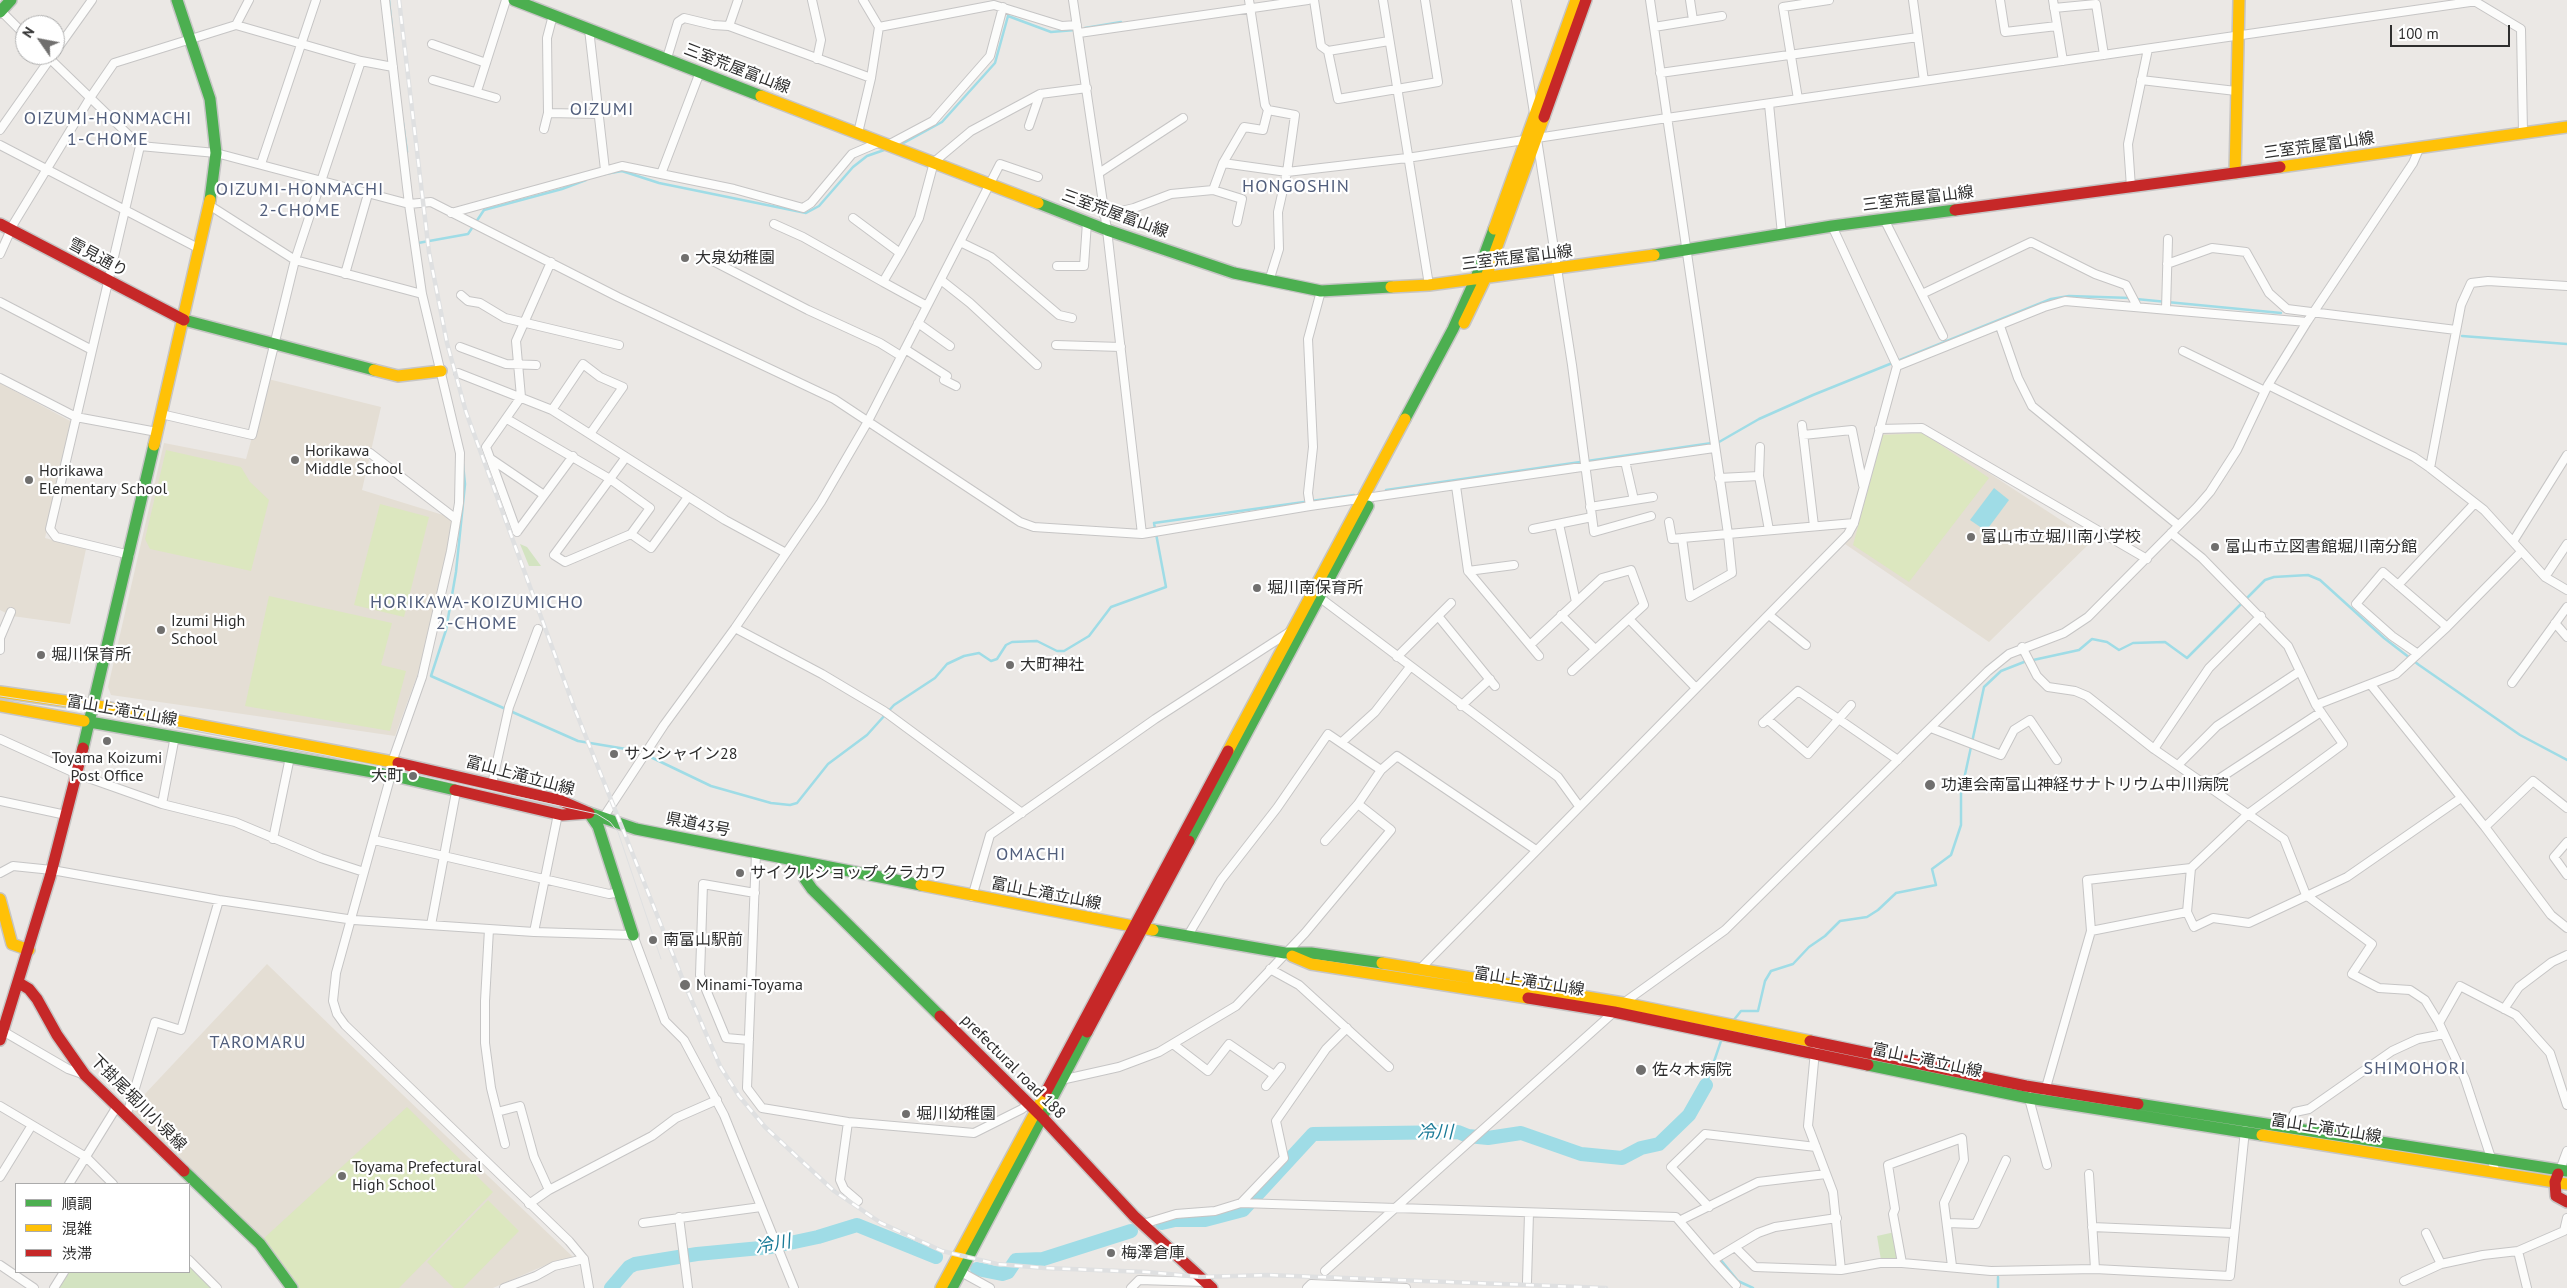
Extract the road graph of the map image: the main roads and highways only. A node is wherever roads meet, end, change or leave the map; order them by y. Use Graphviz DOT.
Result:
graph roads {
  1 [pos="11,0"];
  2 [pos="177,0"];
  3 [pos="514,0"];
  4 [pos="1576,0"];
  5 [pos="1586,0"];
  6 [pos="2239,0"];
  7 [pos="0,12"];
  8 [pos="2567,126"];
  9 [pos="1532,140"];
  10 [pos="2235,173"];
  11 [pos="5,226"];
  12 [pos="1481,278"];
  13 [pos="182,320"];
  14 [pos="444,371"];
  15 [pos="1368,498"];
  16 [pos="0,692"];
  17 [pos="0,706"];
  18 [pos="93,706"];
  19 [pos="90,721"];
  20 [pos="589,813"];
  21 [pos="802,862"];
  22 [pos="0,898"];
  23 [pos="1137,928"];
  24 [pos="633,935"];
  25 [pos="28,950"];
  26 [pos="1285,953"];
  27 [pos="19,983"];
  28 [pos="1,1033"];
  29 [pos="2044,1094"];
  30 [pos="1035,1111"];
  31 [pos="2245,1126"];
  32 [pos="2563,1171"];
  33 [pos="2561,1183"];
  34 [pos="2567,1202"];
  35 [pos="1209,1285"];
  36 [pos="292,1288"];
  37 [pos="941,1288"];
  38 [pos="952,1288"];
  1 -- 7 [label="main road"];
  2 -- 13 [label="main road"];
  3 -- 12 [label="main road, 三室荒屋富山線"];
  4 -- 9 [label="main road"];
  5 -- 9 [label="main road"];
  6 -- 10 [label="main road"];
  8 -- 10 [label="main road, 三室荒屋富山線"];
  9 -- 12 [label="main road"];
  10 -- 12 [label="main road, 三室荒屋富山線"];
  11 -- 13 [label="main road, 雪見通り"];
  12 -- 15 [label="main road"];
  13 -- 14 [label="main road, 雪見通り"];
  13 -- 18 [label="main road"];
  15 -- 23 [label="main road"];
  15 -- 23 [label="main road"];
  16 -- 18 [label="main road, 富山上滝立山線"];
  17 -- 19 [label="main road, 富山上滝立山線"];
  18 -- 19 [label="main road"];
  18 -- 20 [label="main road, 富山上滝立山線"];
  19 -- 20 [label="main road, 富山上滝立山線"];
  19 -- 25 [label="main road"];
  20 -- 21 [label="main road, 県道43号"];
  20 -- 24 [label="main road"];
  21 -- 23 [label="main road, 富山上滝立山線"];
  21 -- 30 [label="main road, prefectural road 188"];
  22 -- 25 [label="main road"];
  23 -- 26 [label="main road, 富山上滝立山線"];
  23 -- 30 [label="main road"];
  23 -- 30 [label="main road"];
  25 -- 27 [label="main road"];
  26 -- 29 [label="main road, 富山上滝立山線"];
  26 -- 29 [label="main road, 富山上滝立山線"];
  27 -- 28 [label="main road"];
  27 -- 36 [label="main road, 下掛尾堀川小泉線"];
  29 -- 31 [label="main road, 富山上滝立山線"];
  30 -- 35 [label="main road, prefectural road 188"];
  30 -- 37 [label="main road"];
  30 -- 38 [label="main road"];
  31 -- 32 [label="main road, 富山上滝立山線"];
  31 -- 33 [label="main road, 富山上滝立山線"];
  32 -- 33 [label="main road"];
  33 -- 34 [label="main road"];
}
